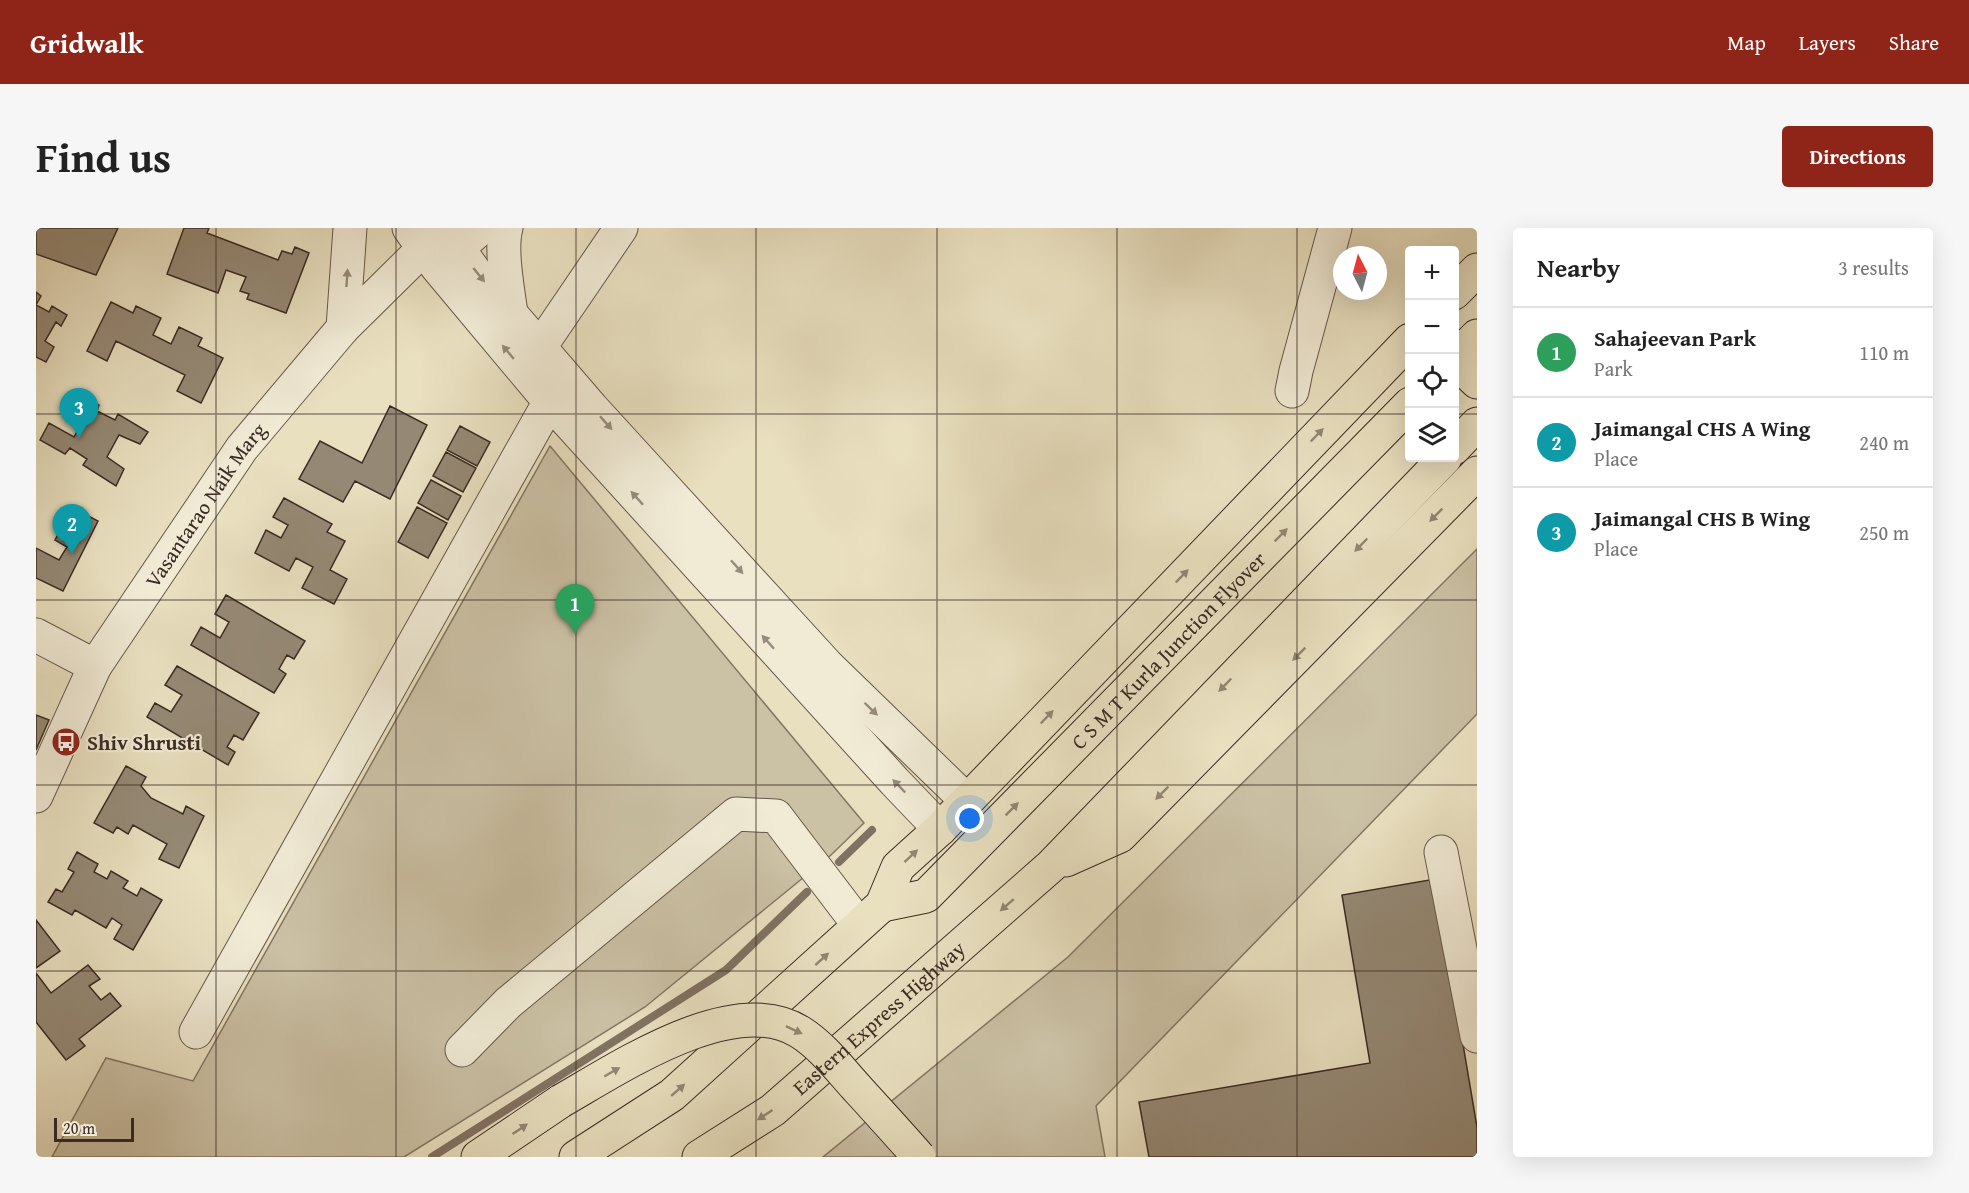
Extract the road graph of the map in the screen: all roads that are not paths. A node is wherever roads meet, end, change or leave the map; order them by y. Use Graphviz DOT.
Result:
graph roads {
  1 [pos="350,228"];
  2 [pos="507,228"];
  3 [pos="621,228"];
  4 [pos="1335,228"];
  5 [pos="441,235"];
  6 [pos="1477,270"];
  7 [pos="1459,289"];
  8 [pos="511,314"];
  9 [pos="343,328"];
  10 [pos="1477,336"];
  11 [pos="1405,345"];
  12 [pos="540,347"];
  13 [pos="1459,355"];
  14 [pos="1459,363"];
  15 [pos="1477,382"];
  16 [pos="557,389"];
  17 [pos="1292,391"];
  18 [pos="1406,408"];
  19 [pos="1477,424"];
  20 [pos="1459,444"];
  21 [pos="1441,462"];
  22 [pos="1477,473"];
  23 [pos="36,635"];
  24 [pos="94,666"];
  25 [pos="36,796"];
  26 [pos="967,801"];
  27 [pos="940,829"];
  28 [pos="1441,852"];
  29 [pos="1051,866"];
  30 [pos="871,915"];
  31 [pos="196,1032"];
  32 [pos="1477,1036"];
  33 [pos="462,1050"];
  34 [pos="478,1157"];
  35 [pos="576,1157"];
  36 [pos="699,1157"];
  37 [pos="919,1157"];
  9 -- 1 [label="street, one-way"];
  2 -- 8 [label="street"];
  3 -- 12 [label="street"];
  4 -- 17 [label="street"];
  5 -- 8 [label="street, one-way"];
  5 -- 9 [label="street, Vasantarao Naik Marg"];
  16 -- 5 [label="street, one-way"];
  6 -- 7 [label="highway"];
  8 -- 12 [label="street"];
  9 -- 24 [label="street, Vasantarao Naik Marg"];
  10 -- 13 [label="highway"];
  26 -- 11 [label="highway, one-way"];
  12 -- 16 [label="street"];
  14 -- 15 [label="highway"];
  16 -- 26 [label="street, one-way"];
  27 -- 16 [label="street, one-way"];
  16 -- 31 [label="street"];
  30 -- 18 [label="highway, C S M T Kurla Junction Flyover, one-way"];
  19 -- 20 [label="highway"];
  21 -- 29 [label="highway, one-way"];
  22 -- 29 [label="highway, one-way"];
  23 -- 24 [label="street"];
  24 -- 25 [label="street, Vasantarao Naik Marg"];
  26 -- 27 [label="highway"];
  30 -- 27 [label="highway, one-way"];
  28 -- 32 [label="street"];
  29 -- 36 [label="highway, Eastern Express Highway, one-way"];
  30 -- 33 [label="street"];
  35 -- 30 [label="highway, one-way"];
  34 -- 37 [label="highway, one-way, bridge"];
}
